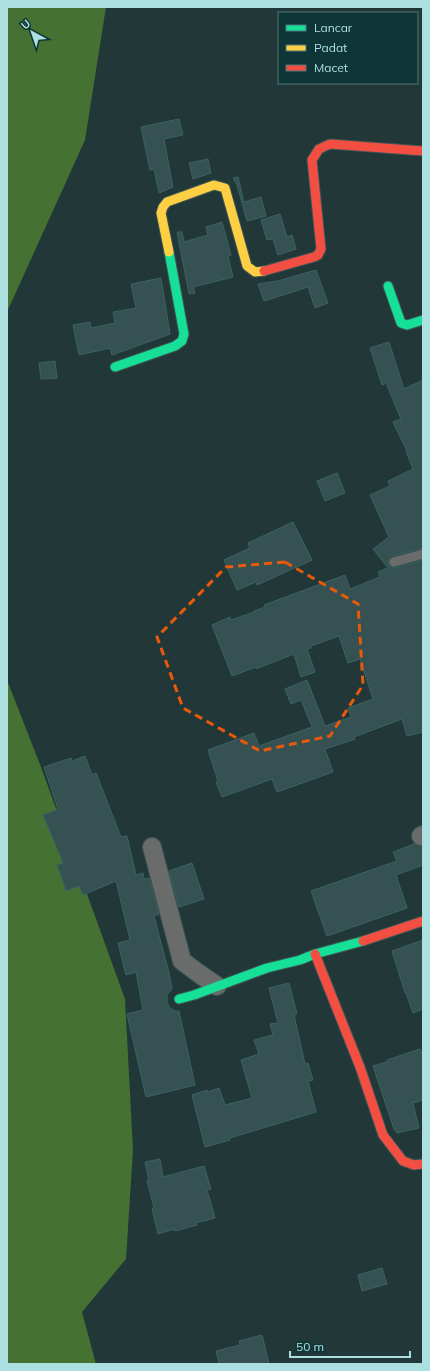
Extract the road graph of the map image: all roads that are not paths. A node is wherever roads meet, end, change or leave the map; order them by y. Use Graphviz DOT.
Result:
graph roads {
  1 [pos="423,152"];
  2 [pos="388,286"];
  3 [pos="423,320"];
  4 [pos="115,367"];
  5 [pos="423,554"];
  6 [pos="394,562"];
  7 [pos="152,848"];
  8 [pos="423,921"];
  9 [pos="315,954"];
  10 [pos="217,986"];
  11 [pos="179,999"];
  12 [pos="423,1164"];
  1 -- 4 [label="street"];
  2 -- 3 [label="street"];
  5 -- 6 [label="lane"];
  7 -- 10 [label="street"];
  8 -- 9 [label="street"];
  9 -- 10 [label="street"];
  9 -- 12 [label="street"];
  10 -- 11 [label="street"];
}
